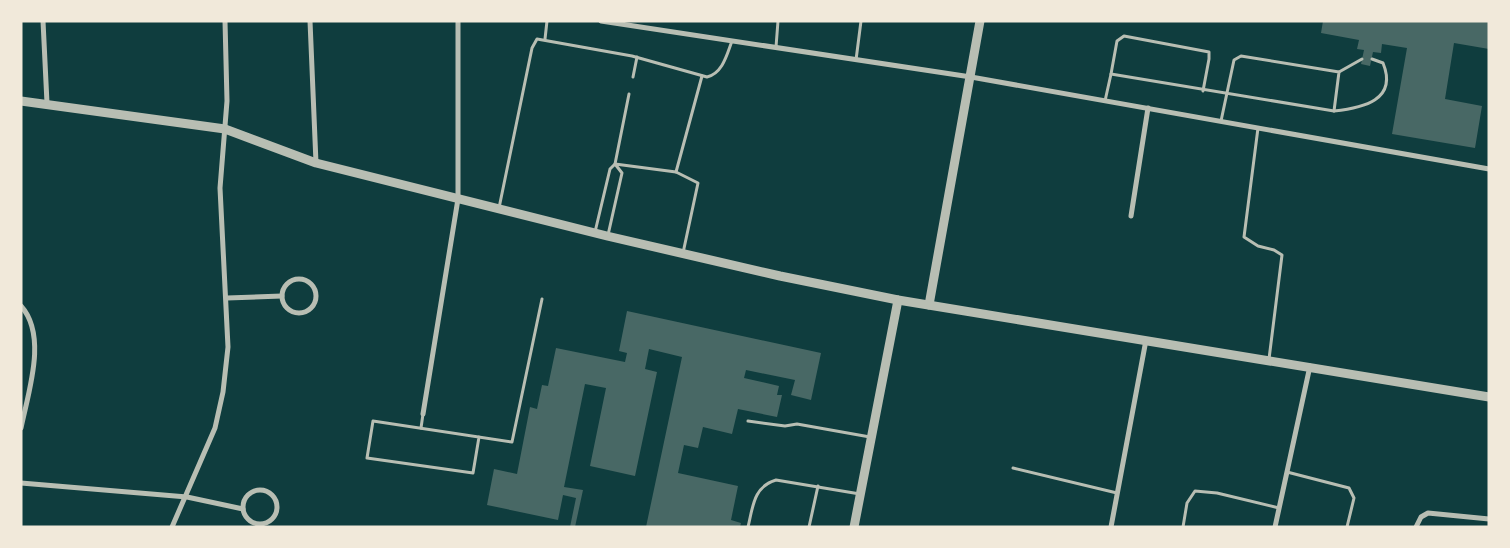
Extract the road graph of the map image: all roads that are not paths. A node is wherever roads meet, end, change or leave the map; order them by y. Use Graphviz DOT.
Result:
graph roads {
  1 [pos="43,21"];
  2 [pos="226,21"];
  3 [pos="310,21"];
  4 [pos="458,21"];
  5 [pos="547,21"];
  6 [pos="601,21"];
  7 [pos="778,21"];
  8 [pos="861,21"];
  9 [pos="980,21"];
  10 [pos="545,40"];
  11 [pos="732,41"];
  12 [pos="776,48"];
  13 [pos="637,57"];
  14 [pos="1362,59"];
  15 [pos="1372,59"];
  16 [pos="856,60"];
  17 [pos="1339,72"];
  18 [pos="1111,74"];
  19 [pos="702,76"];
  20 [pos="633,77"];
  21 [pos="971,77"];
  22 [pos="1203,91"];
  23 [pos="629,94"];
  24 [pos="1227,95"];
  25 [pos="21,101"];
  26 [pos="1105,101"];
  27 [pos="47,103"];
  28 [pos="1148,108"];
  29 [pos="1334,112"];
  30 [pos="1221,121"];
  31 [pos="1258,128"];
  32 [pos="224,129"];
  33 [pos="316,163"];
  34 [pos="615,164"];
  35 [pos="1489,169"];
  36 [pos="676,172"];
  37 [pos="458,200"];
  38 [pos="498,209"];
  39 [pos="1130,216"];
  40 [pos="594,233"];
  41 [pos="607,236"];
  42 [pos="683,254"];
  43 [pos="282,296"];
  44 [pos="227,298"];
  45 [pos="542,299"];
  46 [pos="898,300"];
  47 [pos="929,305"];
  48 [pos="21,306"];
  49 [pos="1146,339"];
  50 [pos="1269,359"];
  51 [pos="1310,366"];
  52 [pos="1489,397"];
  53 [pos="423,414"];
  54 [pos="748,421"];
  55 [pos="21,428"];
  56 [pos="421,428"];
  57 [pos="479,437"];
  58 [pos="871,437"];
  59 [pos="1013,468"];
  60 [pos="1287,472"];
  61 [pos="21,483"];
  62 [pos="818,486"];
  63 [pos="1117,492"];
  64 [pos="860,494"];
  65 [pos="187,497"];
  66 [pos="1279,508"];
  67 [pos="243,509"];
  68 [pos="1489,512"];
  69 [pos="1488,518"];
  70 [pos="172,527"];
  71 [pos="748,527"];
  72 [pos="809,527"];
  73 [pos="854,527"];
  74 [pos="1111,527"];
  75 [pos="1183,527"];
  76 [pos="1275,527"];
  77 [pos="1347,527"];
  78 [pos="1416,527"];
  1 -- 27 [label="street"];
  2 -- 32 [label="street"];
  3 -- 33 [label="street"];
  4 -- 37 [label="street"];
  5 -- 10 [label="lane"];
  6 -- 11 [label="street"];
  7 -- 12 [label="lane"];
  8 -- 16 [label="lane"];
  9 -- 21 [label="street"];
  10 -- 13 [label="lane"];
  10 -- 38 [label="lane"];
  11 -- 12 [label="street"];
  11 -- 19 [label="lane"];
  12 -- 16 [label="street"];
  13 -- 19 [label="lane"];
  13 -- 20 [label="lane"];
  14 -- 17 [label="lane"];
  15 -- 29 [label="lane"];
  16 -- 21 [label="street"];
  17 -- 24 [label="lane"];
  17 -- 29 [label="lane"];
  18 -- 22 [label="lane"];
  18 -- 22 [label="lane"];
  18 -- 26 [label="lane"];
  19 -- 36 [label="lane"];
  21 -- 26 [label="street"];
  21 -- 47 [label="street"];
  22 -- 24 [label="lane"];
  23 -- 34 [label="lane"];
  24 -- 29 [label="lane"];
  24 -- 30 [label="lane"];
  25 -- 27 [label="street"];
  26 -- 28 [label="street"];
  27 -- 32 [label="street"];
  28 -- 30 [label="street"];
  28 -- 39 [label="street"];
  30 -- 31 [label="street"];
  31 -- 35 [label="street"];
  31 -- 50 [label="lane"];
  32 -- 33 [label="street"];
  32 -- 44 [label="street"];
  33 -- 37 [label="street"];
  34 -- 36 [label="lane"];
  34 -- 40 [label="lane"];
  34 -- 41 [label="lane"];
  36 -- 42 [label="lane"];
  37 -- 38 [label="street"];
  37 -- 53 [label="street"];
  38 -- 40 [label="street"];
  40 -- 41 [label="street"];
  41 -- 42 [label="street"];
  42 -- 46 [label="street"];
  43 -- 43 [label="street"];
  43 -- 44 [label="street"];
  44 -- 65 [label="street"];
  45 -- 57 [label="lane"];
  46 -- 47 [label="street"];
  46 -- 58 [label="street"];
  47 -- 49 [label="street"];
  48 -- 55 [label="street"];
  49 -- 50 [label="street"];
  49 -- 63 [label="street"];
  50 -- 51 [label="street"];
  51 -- 52 [label="street"];
  51 -- 60 [label="street"];
  53 -- 56 [label="lane"];
  54 -- 58 [label="lane"];
  56 -- 57 [label="lane"];
  56 -- 57 [label="lane"];
  58 -- 64 [label="street"];
  59 -- 63 [label="lane"];
  60 -- 66 [label="street"];
  60 -- 77 [label="lane"];
  61 -- 65 [label="street"];
  62 -- 64 [label="lane"];
  62 -- 71 [label="lane"];
  62 -- 72 [label="lane"];
  63 -- 74 [label="street"];
  64 -- 73 [label="street"];
  65 -- 67 [label="street"];
  65 -- 70 [label="street"];
  66 -- 75 [label="lane"];
  66 -- 76 [label="street"];
  67 -- 67 [label="street"];
  68 -- 69 [label="street"];
  69 -- 78 [label="street"];
}
